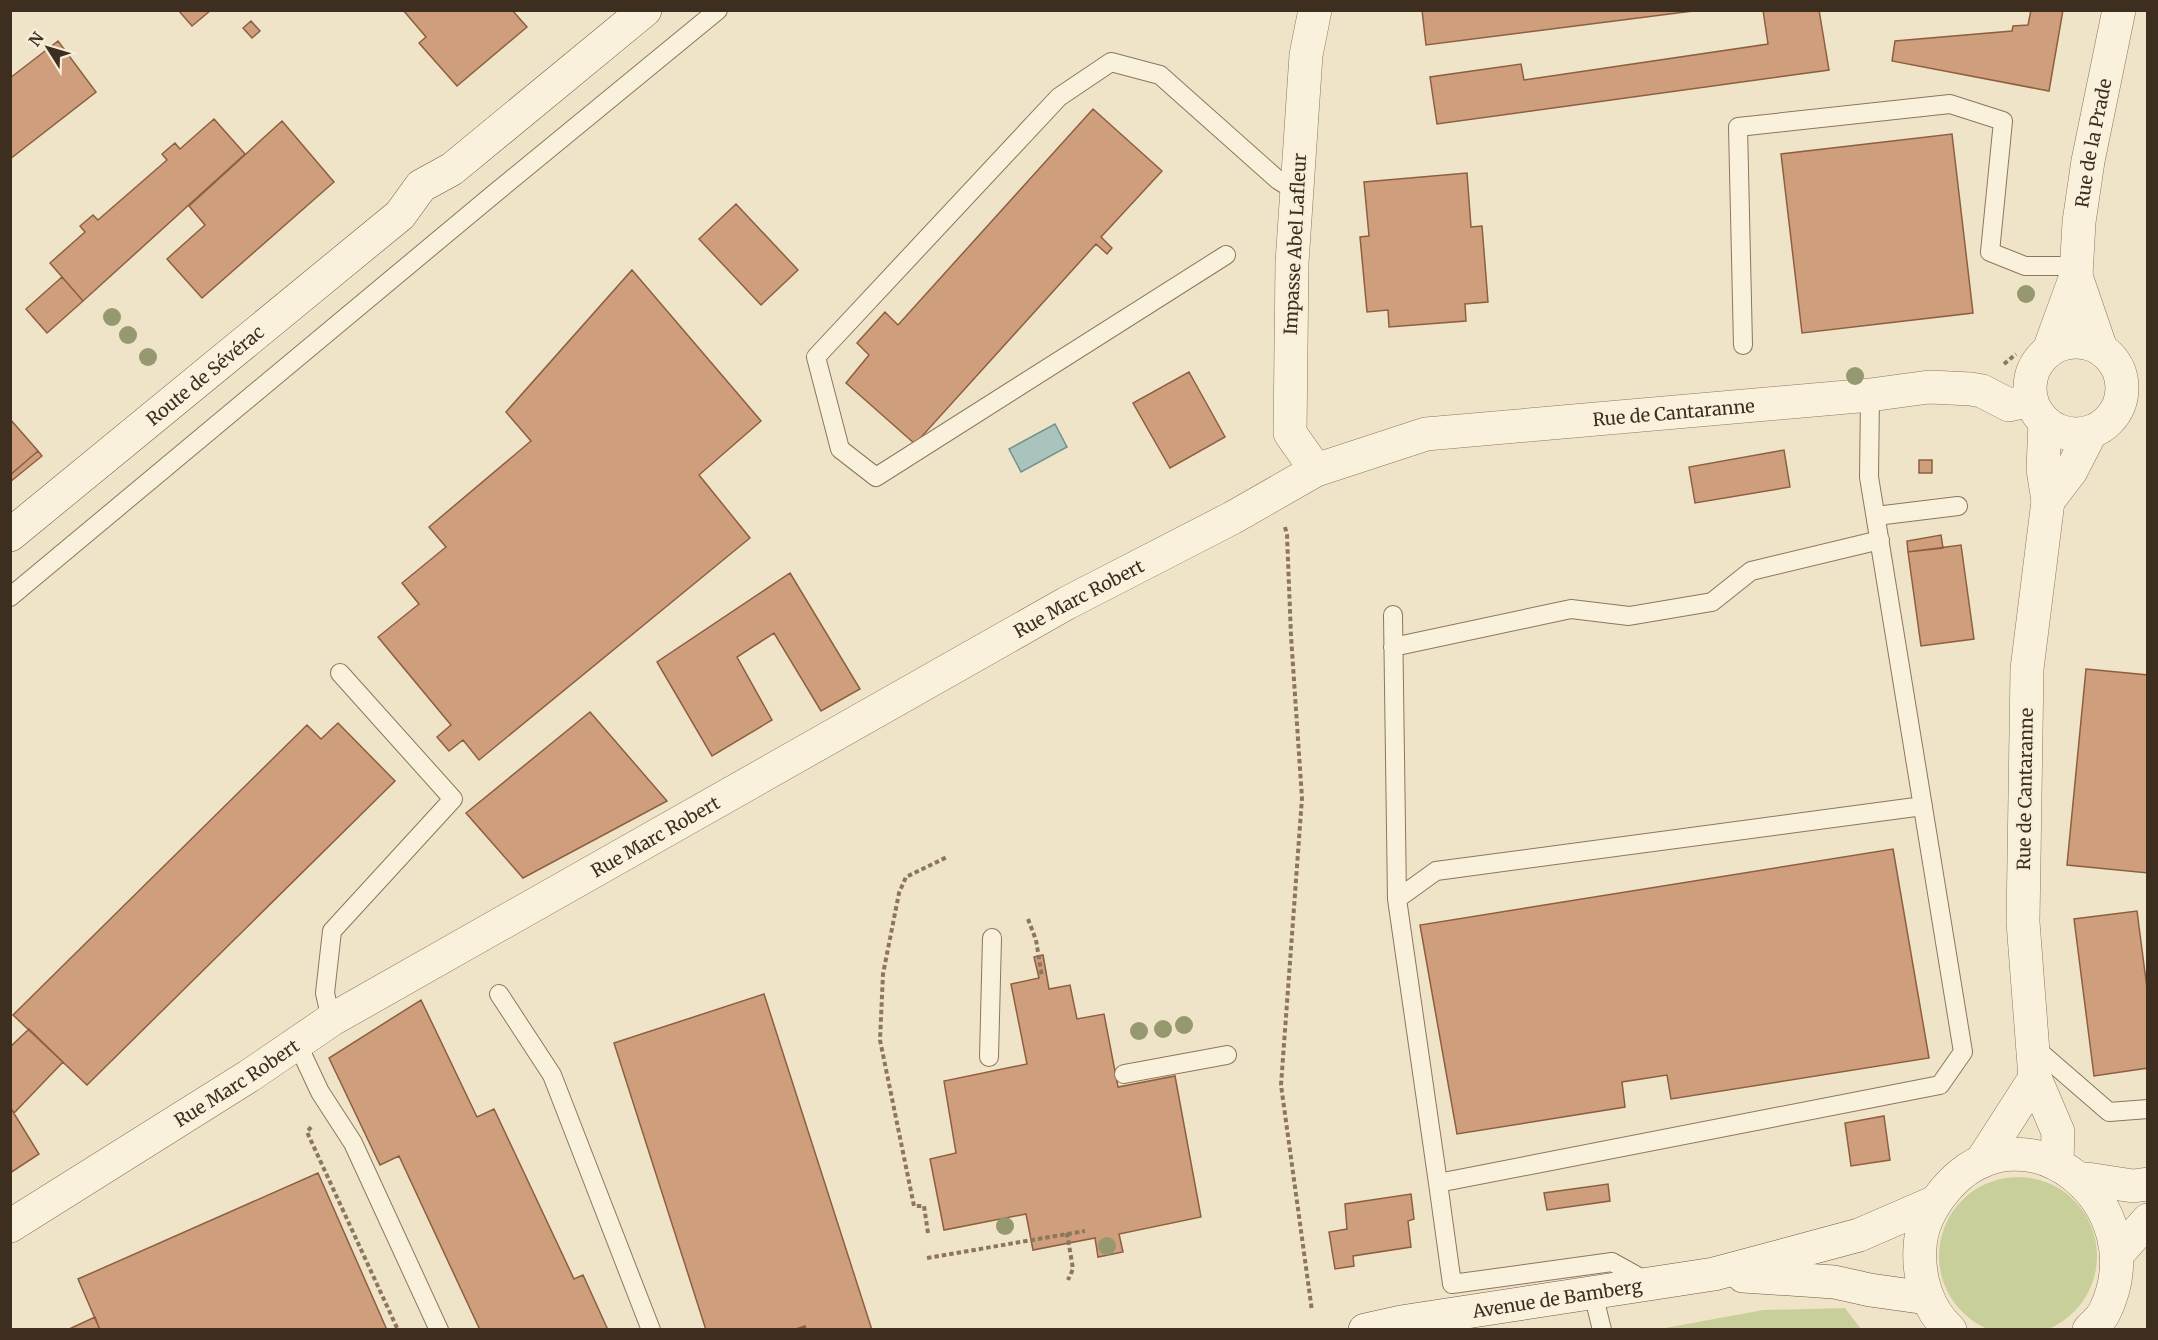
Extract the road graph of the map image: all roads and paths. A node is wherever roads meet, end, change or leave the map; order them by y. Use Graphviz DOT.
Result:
graph roads {
  1 [pos="645,10"];
  2 [pos="718,10"];
  3 [pos="1315,10"];
  4 [pos="2119,10"];
  5 [pos="1297,192"];
  6 [pos="1226,255"];
  7 [pos="2076,271"];
  8 [pos="1743,345"];
  9 [pos="2049,350"];
  10 [pos="2122,367"];
  11 [pos="1870,395"];
  12 [pos="2132,404"];
  13 [pos="2038,411"];
  14 [pos="2091,432"];
  15 [pos="1316,470"];
  16 [pos="2048,501"];
  17 [pos="1958,506"];
  18 [pos="1876,516"];
  19 [pos="1282,520"];
  20 [pos="10,535"];
  21 [pos="1880,540"];
  22 [pos="10,597"];
  23 [pos="1393,615"];
  24 [pos="1393,647"];
  25 [pos="340,673"];
  26 [pos="1923,806"];
  27 [pos="947,857"];
  28 [pos="1397,899"];
  29 [pos="1028,919"];
  30 [pos="992,938"];
  31 [pos="1042,977"];
  32 [pos="499,994"];
  33 [pos="332,1020"];
  34 [pos="297,1043"];
  35 [pos="1227,1055"];
  36 [pos="989,1057"];
  37 [pos="2035,1062"];
  38 [pos="1124,1074"];
  39 [pos="2148,1109"];
  40 [pos="315,1123"];
  41 [pos="2057,1161"];
  42 [pos="1981,1162"];
  43 [pos="2087,1179"];
  44 [pos="1438,1183"];
  45 [pos="2148,1184"];
  46 [pos="1933,1203"];
  47 [pos="2148,1220"];
  48 [pos="10,1226"];
  49 [pos="1085,1231"];
  50 [pos="928,1233"];
  51 [pos="1067,1233"];
  52 [pos="2122,1249"];
  53 [pos="927,1258"];
  54 [pos="1714,1274"];
  55 [pos="1068,1280"];
  56 [pos="1653,1284"];
  57 [pos="1593,1293"];
  58 [pos="1927,1298"];
  59 [pos="1312,1311"];
  60 [pos="1448,1322"];
  61 [pos="2099,1324"];
  62 [pos="398,1329"];
  63 [pos="439,1329"];
  64 [pos="651,1329"];
  65 [pos="1365,1329"];
  66 [pos="1602,1329"];
  67 [pos="1950,1329"];
  1 -- 20 [label="street, Route de Sévérac"];
  2 -- 22 [label="lane"];
  3 -- 5 [label="street, Impasse Abel Lafleur"];
  4 -- 7 [label="street, Rue de la Prade"];
  5 -- 6 [label="lane"];
  5 -- 15 [label="street, Impasse Abel Lafleur"];
  7 -- 8 [label="lane"];
  7 -- 9 [label="street, Rue de la Prade"];
  7 -- 10 [label="street, Rue de la Prade"];
  9 -- 10 [label="street"];
  9 -- 13 [label="street"];
  10 -- 12 [label="street"];
  11 -- 13 [label="street, Rue de Cantaranne"];
  11 -- 15 [label="street, Rue de Cantaranne"];
  11 -- 18 [label="lane"];
  12 -- 14 [label="street"];
  13 -- 14 [label="street"];
  13 -- 16 [label="street, Rue de Cantaranne"];
  14 -- 16 [label="street"];
  15 -- 33 [label="street, Rue Marc Robert"];
  16 -- 37 [label="street, Rue de Cantaranne"];
  17 -- 18 [label="lane"];
  18 -- 21 [label="lane"];
  19 -- 59 [label="path"];
  21 -- 24 [label="lane"];
  21 -- 26 [label="lane"];
  23 -- 24 [label="lane"];
  24 -- 28 [label="lane"];
  25 -- 33 [label="lane"];
  26 -- 28 [label="lane"];
  26 -- 44 [label="lane"];
  27 -- 50 [label="path"];
  28 -- 44 [label="lane"];
  29 -- 31 [label="path"];
  30 -- 36 [label="lane"];
  32 -- 64 [label="lane"];
  33 -- 34 [label="street, Rue Marc Robert"];
  34 -- 48 [label="street, Rue Marc Robert"];
  34 -- 63 [label="lane"];
  35 -- 38 [label="lane"];
  37 -- 39 [label="lane"];
  37 -- 41 [label="street, Rue de Cantaranne"];
  37 -- 42 [label="street"];
  40 -- 62 [label="path"];
  41 -- 42 [label="street"];
  41 -- 43 [label="street"];
  42 -- 46 [label="street"];
  43 -- 45 [label="street"];
  43 -- 52 [label="street"];
  44 -- 56 [label="lane"];
  46 -- 54 [label="street, Avenue de Bamberg"];
  46 -- 58 [label="street"];
  47 -- 52 [label="street"];
  49 -- 51 [label="path"];
  51 -- 53 [label="path"];
  51 -- 55 [label="path"];
  52 -- 61 [label="street"];
  54 -- 56 [label="street, Avenue de Bamberg"];
  54 -- 58 [label="street, Avenue de Bamberg"];
  56 -- 57 [label="street, Avenue de Bamberg"];
  57 -- 60 [label="street, Avenue de Bamberg"];
  57 -- 66 [label="lane"];
  58 -- 67 [label="street"];
  60 -- 65 [label="street, Avenue de Bamberg"];
}
